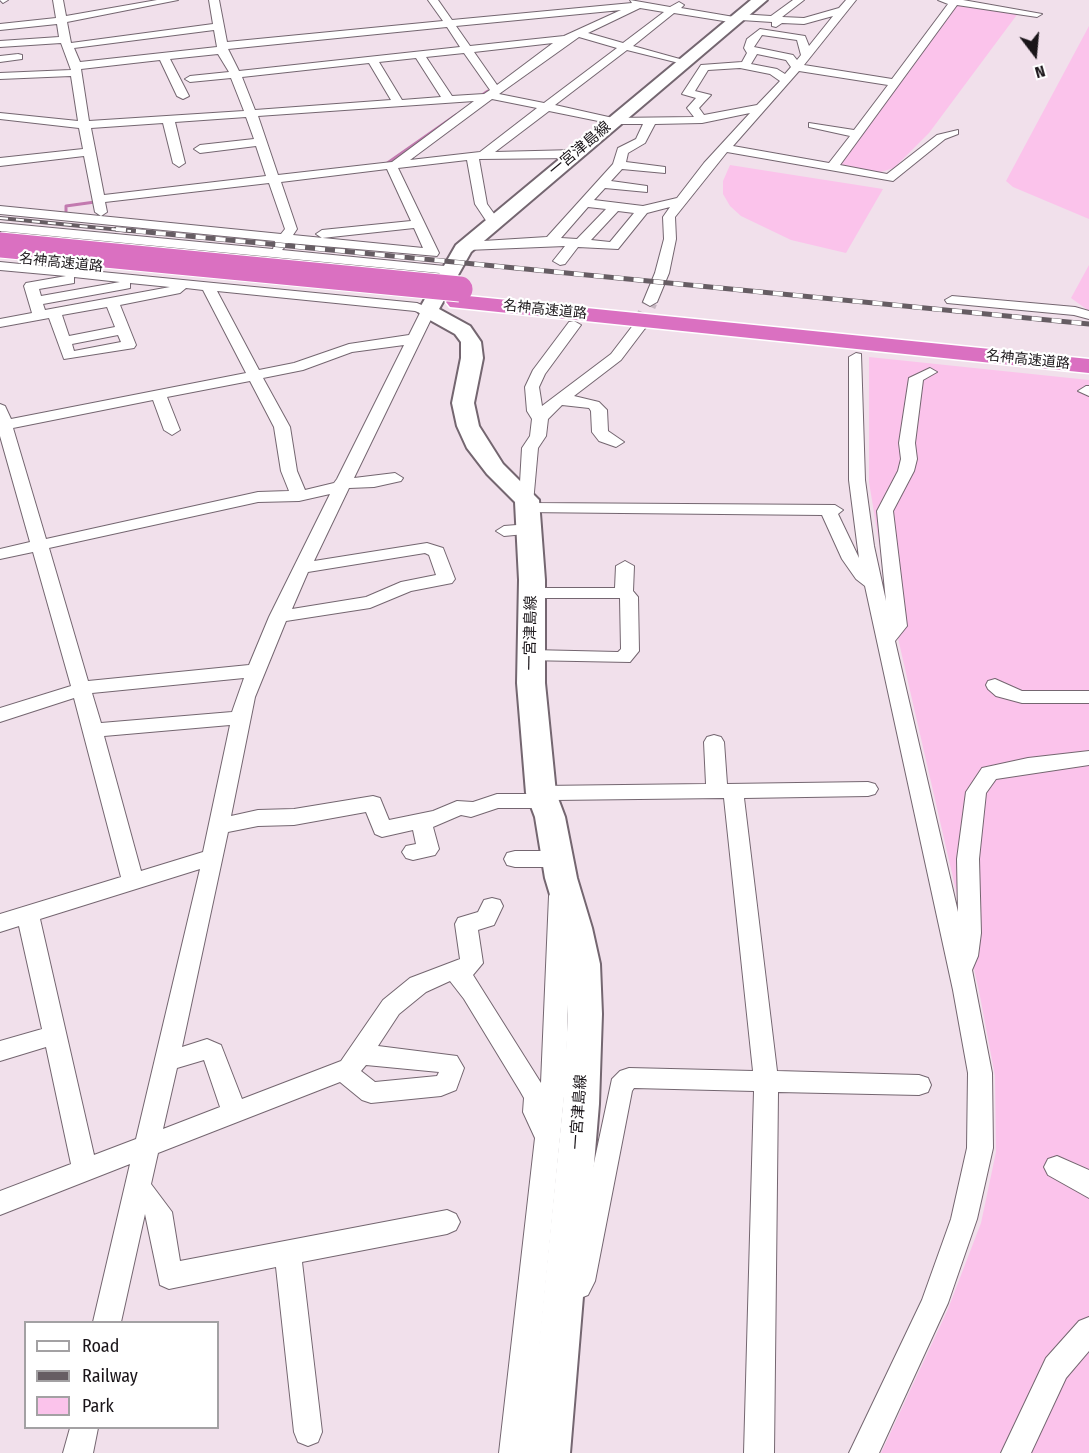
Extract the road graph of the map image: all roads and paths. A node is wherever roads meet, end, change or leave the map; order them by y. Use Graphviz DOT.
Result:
graph roads {
  1 [pos="58,0"];
  2 [pos="174,0"];
  3 [pos="214,0"];
  4 [pos="433,0"];
  5 [pos="686,0"];
  6 [pos="760,0"];
  7 [pos="799,0"];
  8 [pos="851,0"];
  9 [pos="940,0"];
  10 [pos="955,1"];
  11 [pos="637,2"];
  12 [pos="153,4"];
  13 [pos="673,10"];
  14 [pos="842,10"];
  15 [pos="780,11"];
  16 [pos="161,14"];
  17 [pos="1037,14"];
  18 [pos="737,18"];
  19 [pos="195,19"];
  20 [pos="62,20"];
  21 [pos="217,21"];
  22 [pos="449,23"];
  23 [pos="0,27"];
  24 [pos="769,33"];
  25 [pos="571,36"];
  26 [pos="67,43"];
  27 [pos="624,47"];
  28 [pos="223,48"];
  29 [pos="467,49"];
  30 [pos="20,50"];
  31 [pos="751,50"];
  32 [pos="2,52"];
  33 [pos="419,54"];
  34 [pos="806,54"];
  35 [pos="164,57"];
  36 [pos="371,58"];
  37 [pos="679,66"];
  38 [pos="745,66"];
  39 [pos="796,67"];
  40 [pos="76,70"];
  41 [pos="700,71"];
  42 [pos="235,73"];
  43 [pos="0,76"];
  44 [pos="17,76"];
  45 [pos="190,79"];
  46 [pos="786,80"];
  47 [pos="895,83"];
  48 [pos="491,94"];
  49 [pos="183,96"];
  50 [pos="448,99"];
  51 [pos="398,103"];
  52 [pos="546,107"];
  53 [pos="761,108"];
  54 [pos="251,114"];
  55 [pos="0,116"];
  56 [pos="168,119"];
  57 [pos="702,120"];
  58 [pos="613,121"];
  59 [pos="650,122"];
  60 [pos="85,125"];
  61 [pos="813,125"];
  62 [pos="954,132"];
  63 [pos="858,134"];
  64 [pos="261,142"];
  65 [pos="725,148"];
  66 [pos="200,149"];
  67 [pos="89,152"];
  68 [pos="575,154"];
  69 [pos="478,156"];
  70 [pos="0,162"];
  71 [pos="179,163"];
  72 [pos="394,165"];
  73 [pos="619,165"];
  74 [pos="832,168"];
  75 [pos="274,180"];
  76 [pos="602,184"];
  77 [pos="98,199"];
  78 [pos="681,201"];
  79 [pos="585,203"];
  80 [pos="615,207"];
  81 [pos="0,210"];
  82 [pos="643,210"];
  83 [pos="415,218"];
  84 [pos="106,220"];
  85 [pos="494,222"];
  86 [pos="0,227"];
  87 [pos="290,235"];
  88 [pos="97,236"];
  89 [pos="0,238"];
  90 [pos="551,241"];
  91 [pos="578,243"];
  92 [pos="0,245"];
  93 [pos="467,246"];
  94 [pos="87,247"];
  95 [pos="432,253"];
  96 [pos="0,257"];
  97 [pos="270,259"];
  98 [pos="560,261"];
  99 [pos="0,266"];
  100 [pos="421,268"];
  101 [pos="64,272"];
  102 [pos="82,274"];
  103 [pos="135,279"];
  104 [pos="188,284"];
  105 [pos="452,286"];
  106 [pos="210,287"];
  107 [pos="952,300"];
  108 [pos="35,301"];
  109 [pos="650,302"];
  110 [pos="114,309"];
  111 [pos="428,311"];
  112 [pos="1089,315"];
  113 [pos="50,318"];
  114 [pos="0,323"];
  115 [pos="574,325"];
  116 [pos="639,327"];
  117 [pos="840,333"];
  118 [pos="413,339"];
  119 [pos="1089,351"];
  120 [pos="856,357"];
  121 [pos="1089,366"];
  122 [pos="930,372"];
  123 [pos="256,375"];
  124 [pos="158,394"];
  125 [pos="557,401"];
  126 [pos="540,419"];
  127 [pos="2,420"];
  128 [pos="172,430"];
  129 [pos="616,442"];
  130 [pos="395,478"];
  131 [pos="341,485"];
  132 [pos="719,492"];
  133 [pos="299,496"];
  134 [pos="711,509"];
  135 [pos="522,517"];
  136 [pos="38,545"];
  137 [pos="0,554"];
  138 [pos="624,567"];
  139 [pos="301,568"];
  140 [pos="874,584"];
  141 [pos="532,593"];
  142 [pos="624,593"];
  143 [pos="278,617"];
  144 [pos="886,640"];
  145 [pos="531,656"];
  146 [pos="254,671"];
  147 [pos="995,685"];
  148 [pos="81,690"];
  149 [pos="1089,697"];
  150 [pos="0,715"];
  151 [pos="240,718"];
  152 [pos="93,730"];
  153 [pos="714,742"];
  154 [pos="1089,758"];
  155 [pos="868,789"];
  156 [pos="725,791"];
  157 [pos="542,797"];
  158 [pos="421,821"];
  159 [pos="218,827"];
  160 [pos="413,852"];
  161 [pos="213,857"];
  162 [pos="538,866"];
  163 [pos="133,880"];
  164 [pos="492,906"];
  165 [pos="28,915"];
  166 [pos="0,923"];
  167 [pos="961,970"];
  168 [pos="457,974"];
  169 [pos="55,1035"];
  170 [pos="0,1051"];
  171 [pos="168,1061"];
  172 [pos="352,1063"];
  173 [pos="766,1082"];
  174 [pos="919,1085"];
  175 [pos="235,1114"];
  176 [pos="547,1132"];
  177 [pos="147,1148"];
  178 [pos="1057,1167"];
  179 [pos="85,1170"];
  180 [pos="1089,1186"];
  181 [pos="138,1188"];
  182 [pos="0,1203"];
  183 [pos="447,1222"];
  184 [pos="288,1252"];
  185 [pos="562,1304"];
  186 [pos="107,1321"];
  187 [pos="1089,1330"];
  188 [pos="84,1429"];
  189 [pos="308,1432"];
  190 [pos="78,1453"];
  191 [pos="514,1453"];
  192 [pos="549,1453"];
  193 [pos="759,1453"];
  194 [pos="864,1453"];
  195 [pos="1016,1453"];
  1 -- 20 [label="street"];
  2 -- 12 [label="street"];
  3 -- 21 [label="street"];
  4 -- 22 [label="street"];
  5 -- 13 [label="street"];
  6 -- 15 [label="street"];
  6 -- 18 [label="main road, 一宮津島線"];
  7 -- 15 [label="street"];
  8 -- 14 [label="street"];
  9 -- 10 [label="street"];
  10 -- 17 [label="street"];
  10 -- 47 [label="street"];
  11 -- 13 [label="street"];
  11 -- 22 [label="street"];
  11 -- 25 [label="street"];
  12 -- 16 [label="street"];
  12 -- 20 [label="street"];
  13 -- 18 [label="street"];
  13 -- 27 [label="street"];
  14 -- 15 [label="street"];
  14 -- 34 [label="street"];
  15 -- 18 [label="street"];
  15 -- 24 [label="street"];
  18 -- 37 [label="main road, 一宮津島線"];
  19 -- 21 [label="street"];
  20 -- 23 [label="street"];
  20 -- 26 [label="street"];
  21 -- 26 [label="street"];
  21 -- 28 [label="street"];
  22 -- 28 [label="street"];
  22 -- 29 [label="street"];
  24 -- 31 [label="street"];
  24 -- 34 [label="street"];
  25 -- 27 [label="street"];
  25 -- 29 [label="street"];
  25 -- 48 [label="street"];
  26 -- 30 [label="street"];
  26 -- 40 [label="street"];
  27 -- 37 [label="street"];
  27 -- 52 [label="street"];
  28 -- 35 [label="street"];
  28 -- 42 [label="street"];
  29 -- 33 [label="street"];
  29 -- 48 [label="street"];
  30 -- 32 [label="street"];
  30 -- 44 [label="street"];
  31 -- 38 [label="street"];
  31 -- 39 [label="street"];
  33 -- 36 [label="street"];
  33 -- 50 [label="street"];
  34 -- 39 [label="street"];
  35 -- 40 [label="street"];
  35 -- 49 [label="street"];
  36 -- 42 [label="street"];
  36 -- 51 [label="street"];
  37 -- 41 [label="street"];
  37 -- 58 [label="main road, 一宮津島線"];
  38 -- 41 [label="street"];
  38 -- 46 [label="street"];
  39 -- 46 [label="street"];
  39 -- 47 [label="street"];
  40 -- 44 [label="street"];
  40 -- 60 [label="street"];
  41 -- 57 [label="street"];
  42 -- 45 [label="street"];
  42 -- 54 [label="street"];
  43 -- 44 [label="street"];
  46 -- 53 [label="street"];
  47 -- 63 [label="street"];
  48 -- 50 [label="street"];
  48 -- 52 [label="street"];
  48 -- 72 [label="street"];
  50 -- 51 [label="street"];
  51 -- 54 [label="street"];
  52 -- 58 [label="street"];
  52 -- 69 [label="street"];
  53 -- 57 [label="street"];
  53 -- 65 [label="street"];
  54 -- 56 [label="street"];
  54 -- 64 [label="street"];
  55 -- 60 [label="street"];
  56 -- 60 [label="street"];
  56 -- 71 [label="street"];
  57 -- 59 [label="street"];
  58 -- 59 [label="street"];
  58 -- 68 [label="main road, 一宮津島線"];
  59 -- 73 [label="street"];
  60 -- 67 [label="street"];
  61 -- 63 [label="street"];
  62 -- 74 [label="street"];
  63 -- 74 [label="street"];
  64 -- 66 [label="street"];
  64 -- 75 [label="street"];
  65 -- 74 [label="street"];
  65 -- 78 [label="street"];
  67 -- 70 [label="street"];
  67 -- 77 [label="street"];
  68 -- 69 [label="street"];
  68 -- 85 [label="main road, 一宮津島線"];
  69 -- 72 [label="street"];
  69 -- 85 [label="street"];
  72 -- 75 [label="street"];
  72 -- 83 [label="street"];
  73 -- 76 [label="street"];
  73 -- 76 [label="street"];
  75 -- 77 [label="street"];
  75 -- 87 [label="street"];
  76 -- 79 [label="street"];
  77 -- 84 [label="street"];
  78 -- 82 [label="street"];
  78 -- 109 [label="street"];
  79 -- 80 [label="street"];
  79 -- 90 [label="street"];
  80 -- 82 [label="street"];
  80 -- 91 [label="street"];
  81 -- 84 [label="street"];
  82 -- 91 [label="street"];
  83 -- 87 [label="street"];
  83 -- 95 [label="street"];
  84 -- 87 [label="street"];
  84 -- 88 [label="street"];
  85 -- 93 [label="main road, 一宮津島線"];
  86 -- 88 [label="street"];
  87 -- 95 [label="street"];
  87 -- 97 [label="street"];
  88 -- 94 [label="street"];
  88 -- 97 [label="street"];
  89 -- 94 [label="street"];
  90 -- 91 [label="street"];
  90 -- 93 [label="street"];
  91 -- 98 [label="street"];
  92 -- 105 [label="highway, 名神高速道路, bridge"];
  93 -- 105 [label="main road, 一宮津島線"];
  94 -- 97 [label="street"];
  94 -- 101 [label="street"];
  95 -- 100 [label="street"];
  96 -- 105 [label="highway, 名神高速道路"];
  97 -- 100 [label="street"];
  97 -- 105 [label="street"];
  99 -- 101 [label="street"];
  100 -- 105 [label="street"];
  101 -- 102 [label="street"];
  102 -- 103 [label="street"];
  102 -- 108 [label="street"];
  103 -- 104 [label="street"];
  103 -- 108 [label="street"];
  104 -- 106 [label="street"];
  104 -- 110 [label="street"];
  105 -- 111 [label="main road, 一宮津島線"];
  105 -- 117 [label="highway, 名神高速道路"];
  106 -- 111 [label="street"];
  106 -- 123 [label="street"];
  107 -- 112 [label="street"];
  108 -- 113 [label="street"];
  110 -- 113 [label="street"];
  110 -- 113 [label="street"];
  111 -- 118 [label="street"];
  111 -- 135 [label="main road"];
  113 -- 114 [label="street"];
  115 -- 126 [label="street"];
  116 -- 125 [label="street"];
  117 -- 119 [label="highway, 名神高速道路"];
  117 -- 121 [label="highway, 名神高速道路"];
  118 -- 123 [label="street"];
  118 -- 131 [label="street"];
  120 -- 140 [label="street"];
  122 -- 144 [label="street"];
  123 -- 124 [label="street"];
  123 -- 133 [label="street"];
  124 -- 127 [label="street"];
  124 -- 128 [label="street"];
  125 -- 126 [label="street"];
  125 -- 129 [label="street"];
  126 -- 135 [label="street"];
  127 -- 136 [label="street"];
  130 -- 131 [label="street"];
  131 -- 133 [label="street"];
  131 -- 139 [label="street"];
  132 -- 134 [label="street"];
  133 -- 136 [label="street"];
  134 -- 135 [label="street"];
  134 -- 140 [label="street"];
  135 -- 141 [label="main road, 一宮津島線"];
  136 -- 137 [label="street"];
  136 -- 148 [label="street"];
  138 -- 142 [label="street"];
  139 -- 143 [label="street"];
  139 -- 143 [label="street"];
  140 -- 144 [label="street"];
  141 -- 142 [label="street"];
  141 -- 145 [label="main road, 一宮津島線"];
  142 -- 145 [label="street"];
  143 -- 146 [label="street"];
  144 -- 167 [label="street"];
  145 -- 157 [label="main road, 一宮津島線"];
  146 -- 148 [label="street"];
  146 -- 151 [label="street"];
  147 -- 149 [label="street"];
  148 -- 150 [label="street"];
  148 -- 152 [label="street"];
  151 -- 152 [label="street"];
  151 -- 159 [label="street"];
  152 -- 163 [label="street"];
  153 -- 156 [label="street"];
  154 -- 167 [label="street"];
  155 -- 156 [label="street"];
  156 -- 157 [label="street"];
  156 -- 173 [label="street"];
  157 -- 158 [label="street"];
  157 -- 162 [label="main road, 一宮津島線"];
  158 -- 159 [label="street"];
  158 -- 160 [label="street"];
  159 -- 161 [label="street"];
  161 -- 163 [label="street"];
  161 -- 171 [label="street"];
  162 -- 176 [label="street"];
  162 -- 185 [label="main road, 一宮津島線"];
  163 -- 165 [label="street"];
  164 -- 168 [label="street"];
  165 -- 166 [label="street"];
  165 -- 169 [label="street"];
  167 -- 194 [label="street"];
  168 -- 172 [label="street"];
  168 -- 176 [label="street"];
  169 -- 170 [label="street"];
  169 -- 179 [label="street"];
  171 -- 175 [label="street"];
  171 -- 177 [label="street"];
  172 -- 172 [label="street"];
  172 -- 175 [label="street"];
  173 -- 174 [label="street"];
  173 -- 185 [label="street"];
  173 -- 193 [label="street"];
  175 -- 177 [label="street"];
  176 -- 191 [label="street"];
  177 -- 179 [label="street"];
  177 -- 181 [label="street"];
  178 -- 180 [label="street"];
  179 -- 182 [label="street"];
  181 -- 184 [label="street"];
  181 -- 186 [label="street"];
  183 -- 184 [label="street"];
  184 -- 189 [label="street"];
  185 -- 192 [label="main road, 一宮津島線"];
  187 -- 195 [label="street"];
  188 -- 190 [label="street"];
}
